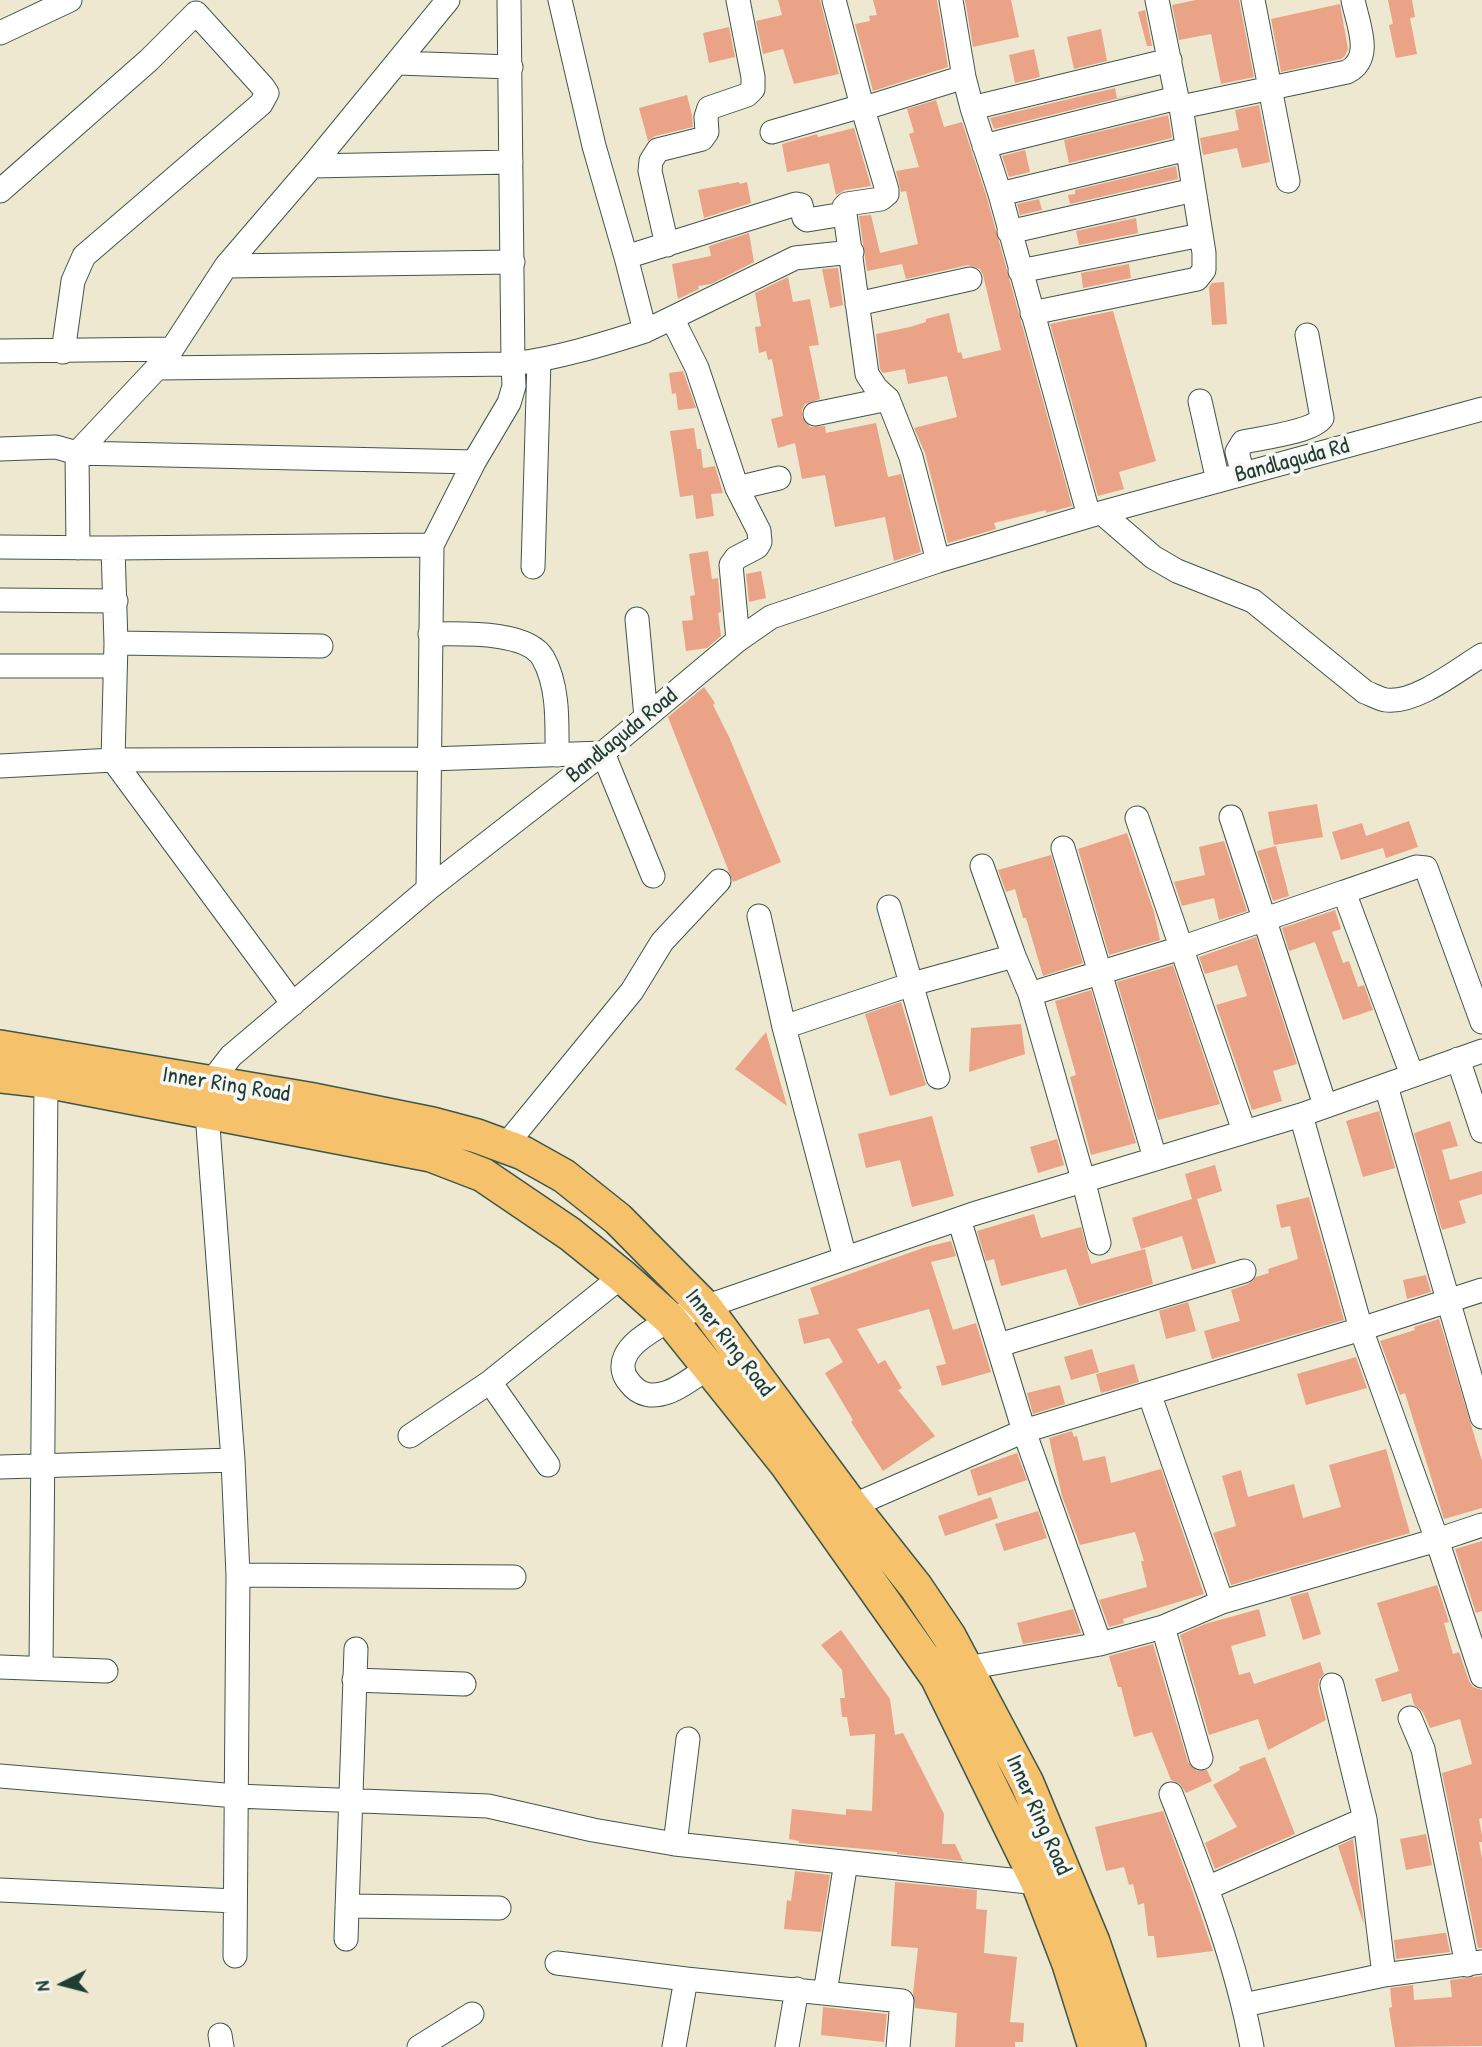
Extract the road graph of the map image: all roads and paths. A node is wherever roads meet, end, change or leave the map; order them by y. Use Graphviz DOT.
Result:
graph roads {
  1 [pos="70,0"];
  2 [pos="448,0"];
  3 [pos="509,0"];
  4 [pos="559,0"];
  5 [pos="738,0"];
  6 [pos="834,0"];
  7 [pos="951,0"];
  8 [pos="1157,0"];
  9 [pos="1253,0"];
  10 [pos="1353,0"];
  11 [pos="190,6"];
  12 [pos="0,33"];
  13 [pos="1170,60"];
  14 [pos="398,63"];
  15 [pos="511,67"];
  16 [pos="964,77"];
  17 [pos="1271,87"];
  18 [pos="1179,102"];
  19 [pos="862,106"];
  20 [pos="972,108"];
  21 [pos="772,132"];
  22 [pos="984,146"];
  23 [pos="1187,149"];
  24 [pos="511,162"];
  25 [pos="312,166"];
  26 [pos="1288,181"];
  27 [pos="1194,190"];
  28 [pos="0,191"];
  29 [pos="1000,194"];
  30 [pos="844,214"];
  31 [pos="1009,232"];
  32 [pos="1201,236"];
  33 [pos="667,245"];
  34 [pos="852,252"];
  35 [pos="626,257"];
  36 [pos="513,262"];
  37 [pos="226,266"];
  38 [pos="1020,271"];
  39 [pos="970,279"];
  40 [pos="858,303"];
  41 [pos="1032,313"];
  42 [pos="672,318"];
  43 [pos="645,331"];
  44 [pos="1307,335"];
  45 [pos="172,349"];
  46 [pos="0,351"];
  47 [pos="63,352"];
  48 [pos="539,360"];
  49 [pos="513,364"];
  50 [pos="156,368"];
  51 [pos="888,399"];
  52 [pos="1200,401"];
  53 [pos="1482,409"];
  54 [pos="815,414"];
  55 [pos="1308,428"];
  56 [pos="0,449"];
  57 [pos="77,453"];
  58 [pos="1315,455"];
  59 [pos="474,462"];
  60 [pos="1243,474"];
  61 [pos="779,478"];
  62 [pos="1218,481"];
  63 [pos="737,488"];
  64 [pos="1096,514"];
  65 [pos="432,545"];
  66 [pos="0,547"];
  67 [pos="78,548"];
  68 [pos="113,548"];
  69 [pos="938,561"];
  70 [pos="533,567"];
  71 [pos="0,600"];
  72 [pos="116,601"];
  73 [pos="637,619"];
  74 [pos="430,634"];
  75 [pos="738,640"];
  76 [pos="321,646"];
  77 [pos="116,654"];
  78 [pos="1482,655"];
  79 [pos="0,666"];
  80 [pos="646,717"];
  81 [pos="603,753"];
  82 [pos="557,754"];
  83 [pos="430,759"];
  84 [pos="113,760"];
  85 [pos="0,766"];
  86 [pos="1231,817"];
  87 [pos="1138,818"];
  88 [pos="1063,848"];
  89 [pos="982,866"];
  90 [pos="653,876"];
  91 [pos="719,881"];
  92 [pos="428,889"];
  93 [pos="1344,892"];
  94 [pos="889,907"];
  95 [pos="759,916"];
  96 [pos="1265,918"];
  97 [pos="1181,948"];
  98 [pos="1014,956"];
  99 [pos="1100,971"];
  100 [pos="912,984"];
  101 [pos="1030,993"];
  102 [pos="293,1004"];
  103 [pos="1482,1022"];
  104 [pos="784,1027"];
  105 [pos="0,1047"];
  106 [pos="1482,1051"];
  107 [pos="1458,1059"];
  108 [pos="1412,1075"];
  109 [pos="0,1076"];
  110 [pos="938,1077"];
  111 [pos="46,1081"];
  112 [pos="1386,1086"];
  113 [pos="209,1098"];
  114 [pos="1325,1105"];
  115 [pos="1301,1115"];
  116 [pos="1244,1131"];
  117 [pos="1482,1131"];
  118 [pos="505,1146"];
  119 [pos="1155,1158"];
  120 [pos="1083,1180"];
  121 [pos="959,1219"];
  122 [pos="1099,1243"];
  123 [pos="845,1258"];
  124 [pos="1244,1271"];
  125 [pos="622,1276"];
  126 [pos="1482,1290"];
  127 [pos="1448,1301"];
  128 [pos="705,1307"];
  129 [pos="670,1319"];
  130 [pos="1361,1329"];
  131 [pos="999,1345"];
  132 [pos="708,1367"];
  133 [pos="490,1382"];
  134 [pos="1149,1393"];
  135 [pos="1482,1417"];
  136 [pos="1024,1431"];
  137 [pos="410,1436"];
  138 [pos="233,1460"];
  139 [pos="548,1465"];
  140 [pos="0,1467"];
  141 [pos="41,1467"];
  142 [pos="852,1506"];
  143 [pos="1482,1525"];
  144 [pos="1437,1540"];
  145 [pos="239,1575"];
  146 [pos="514,1577"];
  147 [pos="1222,1602"];
  148 [pos="1163,1626"];
  149 [pos="1100,1644"];
  150 [pos="356,1649"];
  151 [pos="0,1667"];
  152 [pos="41,1668"];
  153 [pos="967,1668"];
  154 [pos="106,1671"];
  155 [pos="1482,1676"];
  156 [pos="355,1680"];
  157 [pos="464,1684"];
  158 [pos="1332,1685"];
  159 [pos="1410,1718"];
  160 [pos="688,1739"];
  161 [pos="1201,1758"];
  162 [pos="0,1776"];
  163 [pos="1171,1794"];
  164 [pos="236,1796"];
  165 [pos="349,1801"];
  166 [pos="1365,1819"];
  167 [pos="676,1844"];
  168 [pos="846,1862"];
  169 [pos="1038,1883"];
  170 [pos="1207,1888"];
  171 [pos="0,1890"];
  172 [pos="235,1901"];
  173 [pos="347,1906"];
  174 [pos="499,1908"];
  175 [pos="346,1939"];
  176 [pos="235,1956"];
  177 [pos="1084,1960"];
  178 [pos="557,1963"];
  179 [pos="1475,1964"];
  180 [pos="1384,1975"];
  181 [pos="686,1979"];
  182 [pos="797,1989"];
  183 [pos="825,1993"];
  184 [pos="1244,2005"];
  185 [pos="472,2014"];
  186 [pos="419,2047"];
  187 [pos="674,2047"];
  188 [pos="787,2047"];
  189 [pos="898,2047"];
  190 [pos="1095,2047"];
  191 [pos="1129,2047"];
  192 [pos="1252,2047"];
  1 -- 12 [label="street"];
  2 -- 14 [label="street"];
  3 -- 15 [label="street"];
  4 -- 35 [label="street"];
  5 -- 33 [label="street"];
  6 -- 19 [label="street"];
  7 -- 16 [label="street"];
  8 -- 13 [label="street"];
  9 -- 17 [label="street"];
  10 -- 17 [label="street"];
  11 -- 28 [label="street"];
  11 -- 47 [label="street"];
  13 -- 18 [label="street"];
  13 -- 20 [label="street"];
  14 -- 15 [label="street"];
  14 -- 25 [label="street"];
  15 -- 24 [label="street"];
  16 -- 19 [label="street"];
  16 -- 20 [label="street"];
  17 -- 18 [label="street"];
  17 -- 26 [label="street"];
  18 -- 22 [label="street"];
  18 -- 23 [label="street"];
  19 -- 21 [label="street"];
  19 -- 30 [label="street"];
  20 -- 22 [label="street"];
  22 -- 29 [label="street"];
  23 -- 27 [label="street"];
  23 -- 29 [label="street"];
  24 -- 25 [label="street"];
  24 -- 36 [label="street"];
  25 -- 37 [label="street"];
  27 -- 31 [label="street"];
  27 -- 32 [label="street"];
  29 -- 31 [label="street"];
  30 -- 33 [label="street"];
  30 -- 34 [label="street"];
  31 -- 38 [label="street"];
  32 -- 38 [label="street"];
  32 -- 41 [label="street"];
  33 -- 35 [label="street"];
  34 -- 40 [label="street"];
  34 -- 42 [label="street"];
  35 -- 43 [label="street"];
  36 -- 37 [label="street"];
  36 -- 49 [label="street"];
  37 -- 45 [label="street"];
  38 -- 41 [label="street"];
  39 -- 40 [label="street"];
  40 -- 51 [label="street"];
  41 -- 64 [label="street"];
  42 -- 43 [label="street"];
  42 -- 63 [label="street"];
  43 -- 48 [label="street"];
  44 -- 55 [label="street"];
  45 -- 47 [label="street"];
  45 -- 50 [label="street"];
  46 -- 47 [label="street"];
  48 -- 49 [label="street"];
  48 -- 70 [label="street"];
  49 -- 50 [label="street"];
  49 -- 59 [label="street"];
  50 -- 57 [label="street"];
  51 -- 54 [label="street"];
  51 -- 69 [label="street"];
  52 -- 62 [label="street"];
  53 -- 58 [label="street, Bandlaguda Rd"];
  55 -- 58 [label="street"];
  55 -- 60 [label="street"];
  56 -- 57 [label="street"];
  57 -- 59 [label="street"];
  57 -- 67 [label="street"];
  58 -- 60 [label="street, Bandlaguda Rd"];
  59 -- 65 [label="street"];
  60 -- 62 [label="street, Bandlaguda Rd"];
  61 -- 63 [label="street"];
  62 -- 64 [label="street, Bandlaguda Rd"];
  63 -- 75 [label="street"];
  64 -- 69 [label="street, Bandlaguda Road"];
  64 -- 78 [label="street"];
  65 -- 68 [label="street"];
  65 -- 74 [label="street"];
  66 -- 67 [label="street"];
  67 -- 68 [label="street"];
  68 -- 72 [label="street"];
  69 -- 75 [label="street, Bandlaguda Road"];
  71 -- 72 [label="street"];
  72 -- 77 [label="street"];
  73 -- 80 [label="street"];
  74 -- 82 [label="street"];
  74 -- 83 [label="street"];
  75 -- 80 [label="street, Bandlaguda Road"];
  76 -- 77 [label="street"];
  77 -- 79 [label="street"];
  77 -- 84 [label="street"];
  80 -- 81 [label="street, Bandlaguda Road"];
  81 -- 82 [label="street"];
  81 -- 90 [label="street"];
  81 -- 92 [label="street, Bandlaguda Road"];
  82 -- 83 [label="street"];
  83 -- 84 [label="street"];
  83 -- 92 [label="street"];
  84 -- 85 [label="street"];
  84 -- 102 [label="street"];
  86 -- 96 [label="street"];
  87 -- 97 [label="street"];
  88 -- 99 [label="street"];
  89 -- 98 [label="street"];
  91 -- 118 [label="street"];
  92 -- 102 [label="street, Bandlaguda Road"];
  93 -- 96 [label="street"];
  93 -- 103 [label="street"];
  93 -- 108 [label="street"];
  94 -- 100 [label="street"];
  95 -- 104 [label="street"];
  96 -- 97 [label="street"];
  96 -- 114 [label="street"];
  97 -- 99 [label="street"];
  97 -- 116 [label="street"];
  98 -- 100 [label="street"];
  98 -- 101 [label="street"];
  99 -- 101 [label="street"];
  99 -- 119 [label="street"];
  100 -- 104 [label="street"];
  100 -- 110 [label="street"];
  101 -- 120 [label="street"];
  102 -- 113 [label="street, Bandlaguda Road"];
  104 -- 123 [label="street"];
  105 -- 113 [label="highway, Inner Ring Road"];
  106 -- 107 [label="street"];
  107 -- 108 [label="street"];
  107 -- 117 [label="street"];
  108 -- 112 [label="street"];
  109 -- 111 [label="highway, Inner Ring Road"];
  111 -- 113 [label="highway, Inner Ring Road"];
  111 -- 141 [label="street"];
  112 -- 114 [label="street"];
  112 -- 127 [label="street"];
  113 -- 118 [label="highway, Inner Ring Road"];
  113 -- 125 [label="highway, Inner Ring Road"];
  113 -- 138 [label="street"];
  114 -- 115 [label="street"];
  115 -- 116 [label="street"];
  115 -- 130 [label="street"];
  116 -- 119 [label="street"];
  118 -- 128 [label="highway, Inner Ring Road"];
  119 -- 120 [label="street"];
  120 -- 121 [label="street"];
  120 -- 122 [label="street"];
  121 -- 123 [label="street"];
  121 -- 131 [label="street"];
  123 -- 128 [label="street"];
  124 -- 131 [label="street"];
  125 -- 129 [label="highway, Inner Ring Road"];
  125 -- 133 [label="street"];
  126 -- 127 [label="street"];
  127 -- 130 [label="street"];
  127 -- 135 [label="street"];
  128 -- 129 [label="street"];
  128 -- 142 [label="highway, Inner Ring Road"];
  129 -- 132 [label="highway, Inner Ring Road"];
  129 -- 132 [label="street"];
  130 -- 134 [label="street"];
  130 -- 144 [label="street"];
  131 -- 136 [label="street"];
  132 -- 169 [label="highway, Inner Ring Road"];
  133 -- 137 [label="street"];
  133 -- 139 [label="street"];
  134 -- 136 [label="street"];
  134 -- 147 [label="street"];
  136 -- 142 [label="street"];
  136 -- 149 [label="street"];
  138 -- 141 [label="street"];
  138 -- 145 [label="street"];
  140 -- 141 [label="street"];
  141 -- 152 [label="street"];
  142 -- 153 [label="highway, Inner Ring Road"];
  143 -- 144 [label="street"];
  144 -- 147 [label="street"];
  144 -- 155 [label="street"];
  145 -- 146 [label="street"];
  145 -- 164 [label="street"];
  147 -- 148 [label="street"];
  148 -- 149 [label="street"];
  148 -- 161 [label="street"];
  149 -- 153 [label="street"];
  150 -- 156 [label="street"];
  151 -- 152 [label="street"];
  152 -- 154 [label="street"];
  153 -- 177 [label="highway, Inner Ring Road"];
  156 -- 157 [label="street"];
  156 -- 165 [label="street"];
  158 -- 166 [label="street"];
  159 -- 179 [label="street"];
  160 -- 167 [label="street"];
  162 -- 164 [label="street"];
  163 -- 170 [label="street"];
  164 -- 165 [label="street"];
  164 -- 172 [label="street"];
  165 -- 167 [label="street"];
  165 -- 173 [label="street"];
  166 -- 170 [label="street"];
  166 -- 180 [label="street"];
  167 -- 168 [label="street"];
  168 -- 169 [label="street"];
  168 -- 183 [label="street"];
  169 -- 177 [label="highway, Inner Ring Road"];
  170 -- 184 [label="street"];
  171 -- 172 [label="street"];
  172 -- 176 [label="street"];
  173 -- 174 [label="street"];
  173 -- 175 [label="street"];
  177 -- 190 [label="highway, Inner Ring Road"];
  177 -- 191 [label="highway, Inner Ring Road"];
  178 -- 181 [label="street"];
  179 -- 180 [label="street"];
  180 -- 184 [label="street"];
  181 -- 182 [label="street"];
  181 -- 187 [label="street"];
  182 -- 183 [label="street"];
  182 -- 188 [label="street"];
  183 -- 189 [label="street"];
  184 -- 192 [label="street"];
  185 -- 186 [label="street"];
}
